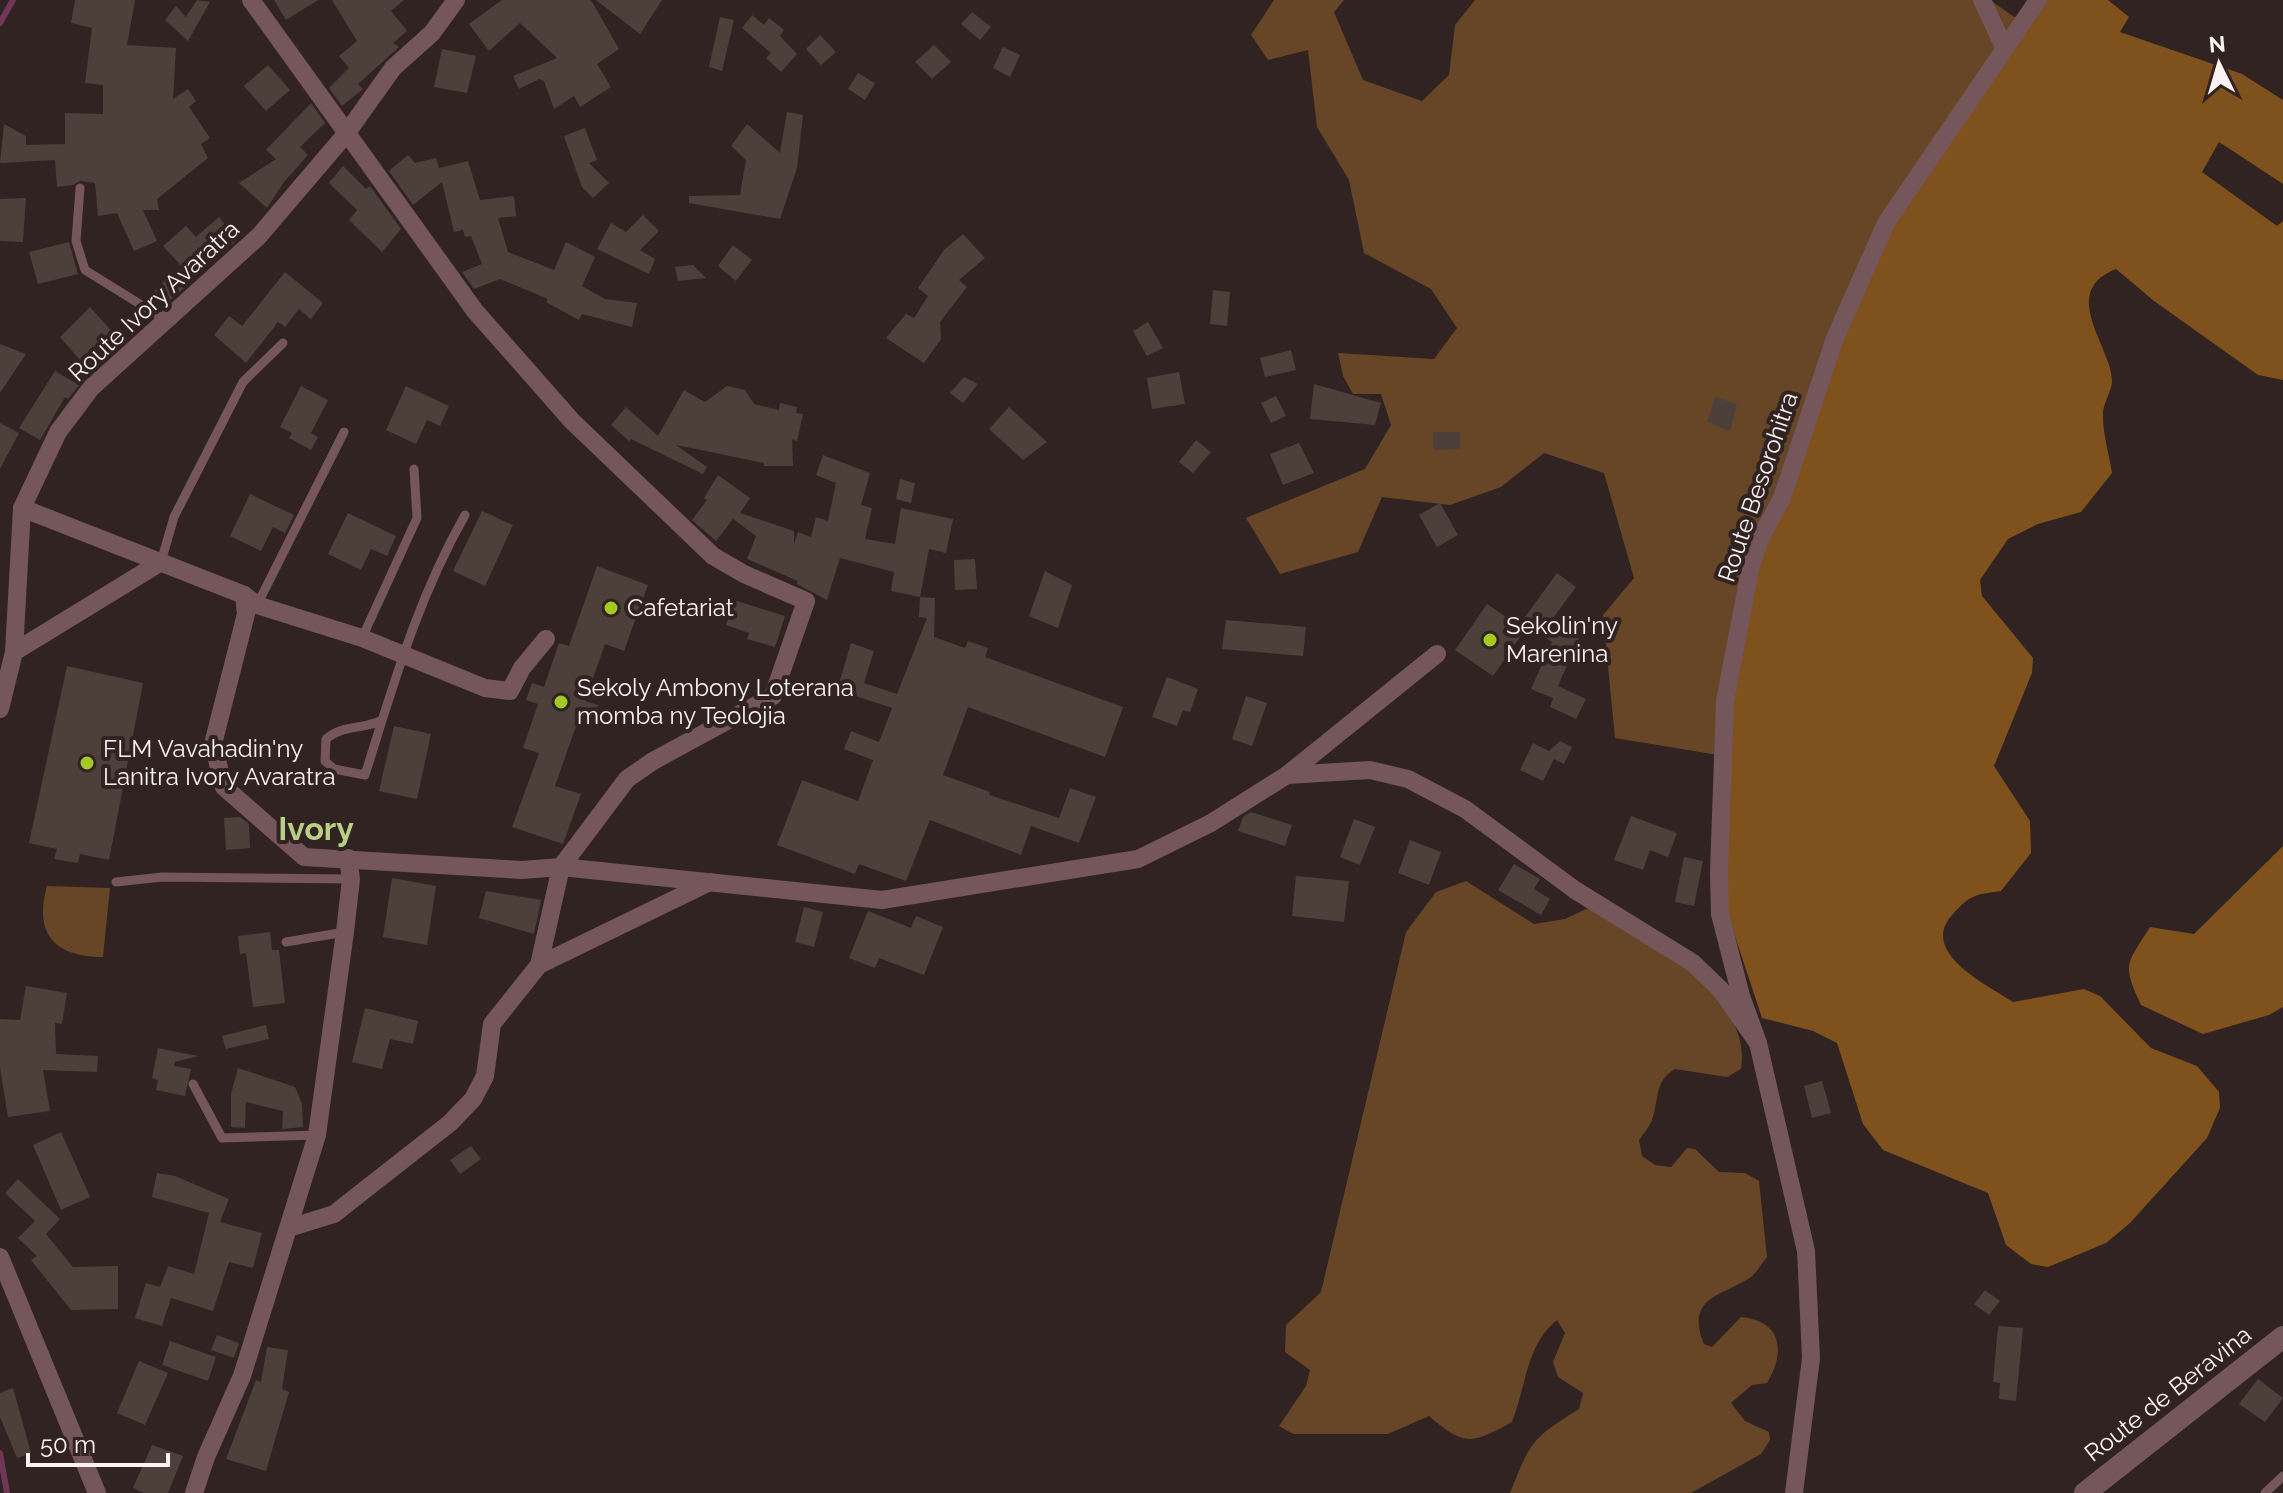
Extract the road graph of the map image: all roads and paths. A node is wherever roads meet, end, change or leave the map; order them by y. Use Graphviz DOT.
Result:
graph roads {
  1 [pos="251,0"];
  2 [pos="456,0"];
  3 [pos="1982,0"];
  4 [pos="2038,0"];
  5 [pos="2004,47"];
  6 [pos="346,134"];
  7 [pos="80,188"];
  8 [pos="168,322"];
  9 [pos="283,343"];
  10 [pos="344,432"];
  11 [pos="414,469"];
  12 [pos="22,508"];
  13 [pos="465,515"];
  14 [pos="161,562"];
  15 [pos="250,600"];
  16 [pos="362,638"];
  17 [pos="546,639"];
  18 [pos="14,652"];
  19 [pos="1437,654"];
  20 [pos="402,655"];
  21 [pos="0,709"];
  22 [pos="382,720"];
  23 [pos="1287,775"];
  24 [pos="348,858"];
  25 [pos="561,867"];
  26 [pos="351,879"];
  27 [pos="116,882"];
  28 [pos="710,882"];
  29 [pos="345,932"];
  30 [pos="286,942"];
  31 [pos="539,965"];
  32 [pos="1758,1043"];
  33 [pos="193,1084"];
  34 [pos="317,1135"];
  35 [pos="289,1228"];
  36 [pos="0,1257"];
  37 [pos="2283,1337"];
  38 [pos="2283,1476"];
  39 [pos="97,1493"];
  40 [pos="194,1493"];
  41 [pos="1794,1493"];
  42 [pos="2085,1493"];
  43 [pos="2265,1493"];
  1 -- 6 [label="street"];
  2 -- 6 [label="street, Route Ivory Avaratra"];
  3 -- 5 [label="street"];
  4 -- 5 [label="street, Route Besorohitra"];
  5 -- 32 [label="street, Route Besorohitra"];
  6 -- 8 [label="street, Route Ivory Avaratra"];
  6 -- 25 [label="street"];
  7 -- 8 [label="lane"];
  8 -- 12 [label="street, Route Ivory Avaratra"];
  9 -- 14 [label="lane"];
  10 -- 15 [label="lane"];
  11 -- 16 [label="lane"];
  12 -- 14 [label="street"];
  12 -- 18 [label="street, Route Ivory Avaratra"];
  13 -- 20 [label="lane"];
  14 -- 15 [label="street"];
  14 -- 18 [label="street"];
  15 -- 16 [label="street"];
  15 -- 24 [label="street"];
  16 -- 20 [label="street"];
  17 -- 20 [label="street"];
  18 -- 21 [label="street, Route Ivory Avaratra"];
  19 -- 23 [label="street"];
  20 -- 22 [label="lane"];
  22 -- 22 [label="lane"];
  23 -- 28 [label="street"];
  23 -- 32 [label="street"];
  24 -- 25 [label="street"];
  24 -- 26 [label="street"];
  25 -- 28 [label="street"];
  25 -- 31 [label="street"];
  26 -- 27 [label="lane"];
  26 -- 29 [label="street"];
  28 -- 31 [label="street"];
  29 -- 30 [label="lane"];
  29 -- 34 [label="street"];
  31 -- 35 [label="street"];
  32 -- 41 [label="street, Route Besorohitra"];
  33 -- 34 [label="lane"];
  34 -- 35 [label="street"];
  35 -- 40 [label="street"];
  36 -- 39 [label="street"];
  37 -- 42 [label="street, Route de Beravina"];
  38 -- 43 [label="lane"];
}
